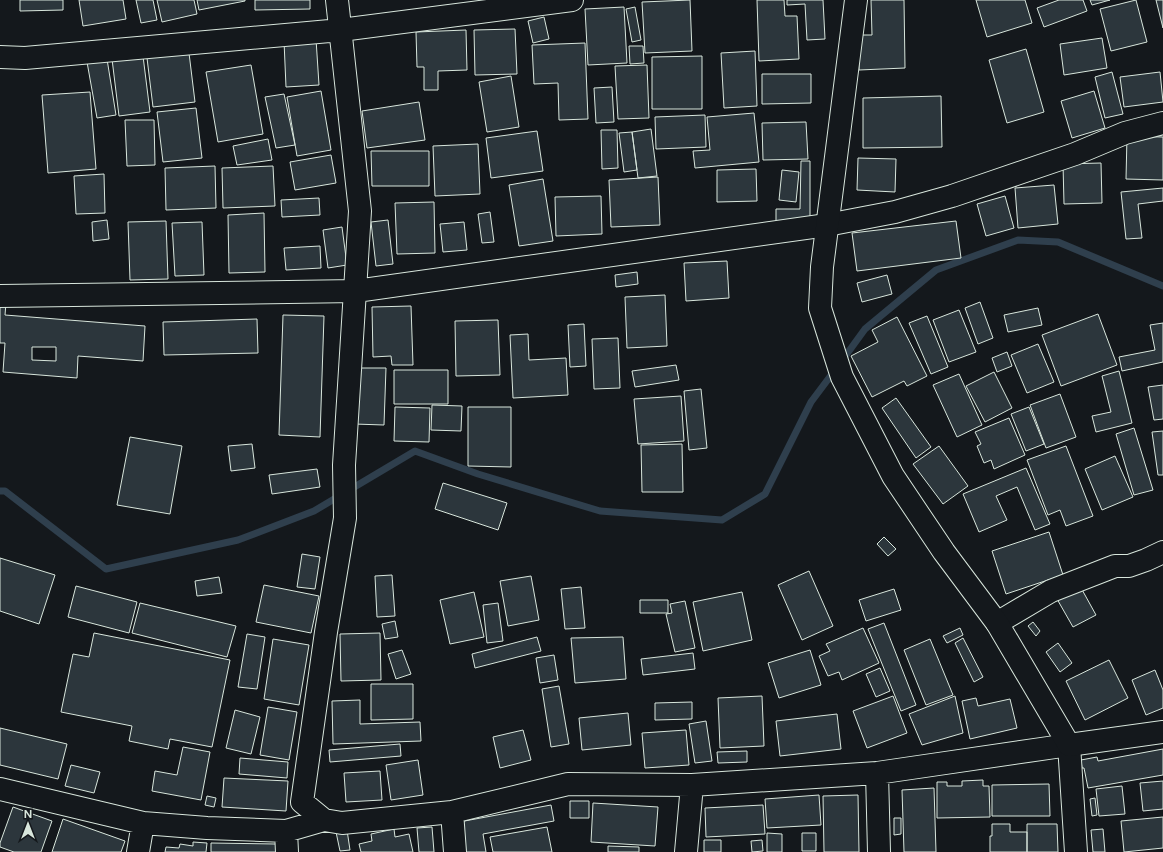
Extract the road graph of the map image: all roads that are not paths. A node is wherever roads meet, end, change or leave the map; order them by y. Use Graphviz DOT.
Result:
graph roads {
  1 [pos="337,0"];
  2 [pos="572,0"];
  3 [pos="856,0"];
  4 [pos="341,30"];
  5 [pos="0,57"];
  6 [pos="1163,123"];
  7 [pos="827,225"];
  8 [pos="356,292"];
  9 [pos="0,296"];
  10 [pos="1163,552"];
  11 [pos="997,623"];
  12 [pos="1163,732"];
  13 [pos="1069,745"];
  14 [pos="877,773"];
  15 [pos="692,785"];
  16 [pos="0,789"];
  17 [pos="452,812"];
  18 [pos="324,820"];
  19 [pos="143,823"];
  20 [pos="287,842"];
  21 [pos="138,852"];
  22 [pos="455,852"];
  23 [pos="686,852"];
  24 [pos="878,852"];
  25 [pos="1076,852"];
  1 -- 4 [label="street"];
  2 -- 4 [label="street"];
  3 -- 7 [label="street"];
  4 -- 5 [label="street"];
  4 -- 8 [label="street"];
  6 -- 7 [label="street"];
  7 -- 8 [label="street"];
  7 -- 11 [label="street"];
  8 -- 9 [label="street"];
  8 -- 18 [label="street"];
  10 -- 11 [label="street"];
  11 -- 13 [label="street"];
  12 -- 13 [label="street"];
  13 -- 14 [label="street"];
  13 -- 25 [label="street"];
  14 -- 15 [label="street"];
  14 -- 24 [label="street"];
  15 -- 17 [label="street"];
  15 -- 23 [label="street"];
  16 -- 19 [label="street"];
  17 -- 18 [label="street"];
  17 -- 22 [label="street"];
  18 -- 20 [label="street"];
  19 -- 20 [label="street"];
  19 -- 21 [label="street"];
}
